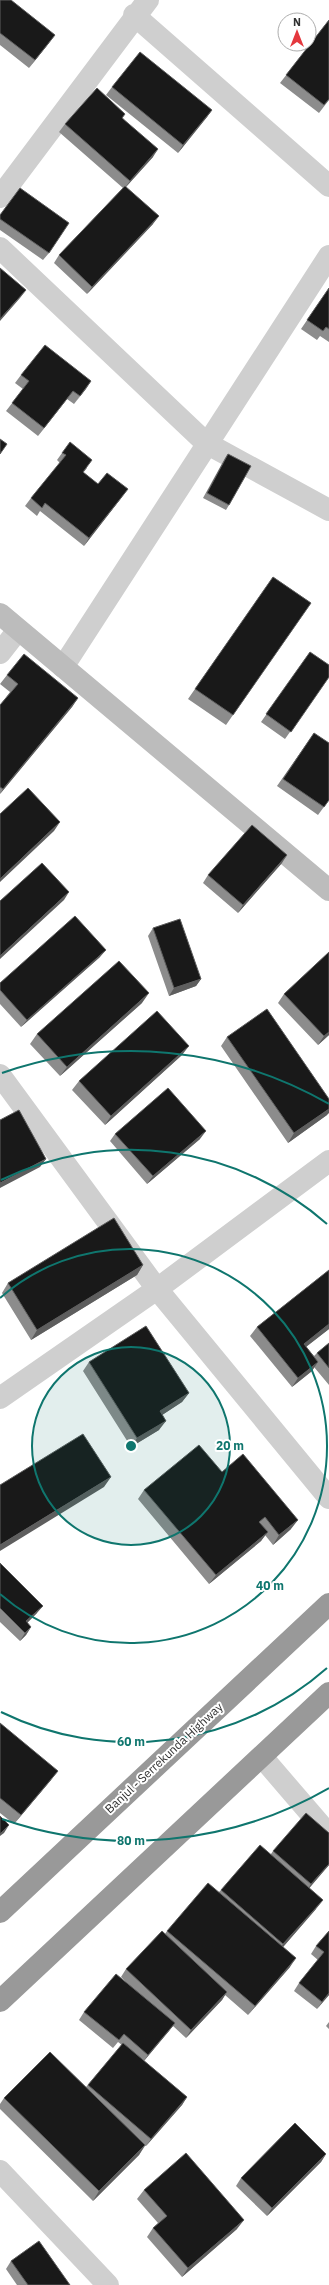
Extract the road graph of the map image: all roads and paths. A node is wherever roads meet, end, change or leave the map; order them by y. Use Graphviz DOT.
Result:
graph roads {
  1 [pos="141,8"];
  2 [pos="329,186"];
  3 [pos="0,197"];
  4 [pos="0,248"];
  5 [pos="329,256"];
  6 [pos="206,443"];
  7 [pos="329,510"];
  8 [pos="0,614"];
  9 [pos="18,630"];
  10 [pos="0,653"];
  11 [pos="63,667"];
  12 [pos="329,890"];
  13 [pos="0,1075"];
  14 [pos="329,1161"];
  15 [pos="158,1290"];
  16 [pos="0,1398"];
  17 [pos="329,1498"];
  18 [pos="329,1604"];
  19 [pos="329,1693"];
  20 [pos="262,1757"];
  21 [pos="329,1835"];
  22 [pos="0,1912"];
  23 [pos="0,2001"];
  24 [pos="0,2172"];
  25 [pos="108,2285"];
  1 -- 2 [label="street"];
  1 -- 3 [label="street"];
  4 -- 6 [label="street"];
  5 -- 6 [label="street"];
  6 -- 7 [label="street"];
  6 -- 11 [label="street"];
  8 -- 9 [label="street"];
  9 -- 10 [label="street"];
  9 -- 11 [label="street"];
  11 -- 12 [label="street"];
  13 -- 15 [label="street"];
  14 -- 15 [label="street"];
  15 -- 16 [label="street"];
  15 -- 17 [label="street"];
  18 -- 22 [label="highway, Banjul - Serrekunda Highway"];
  19 -- 20 [label="highway"];
  20 -- 21 [label="street"];
  20 -- 23 [label="highway"];
  24 -- 25 [label="street"];
}
